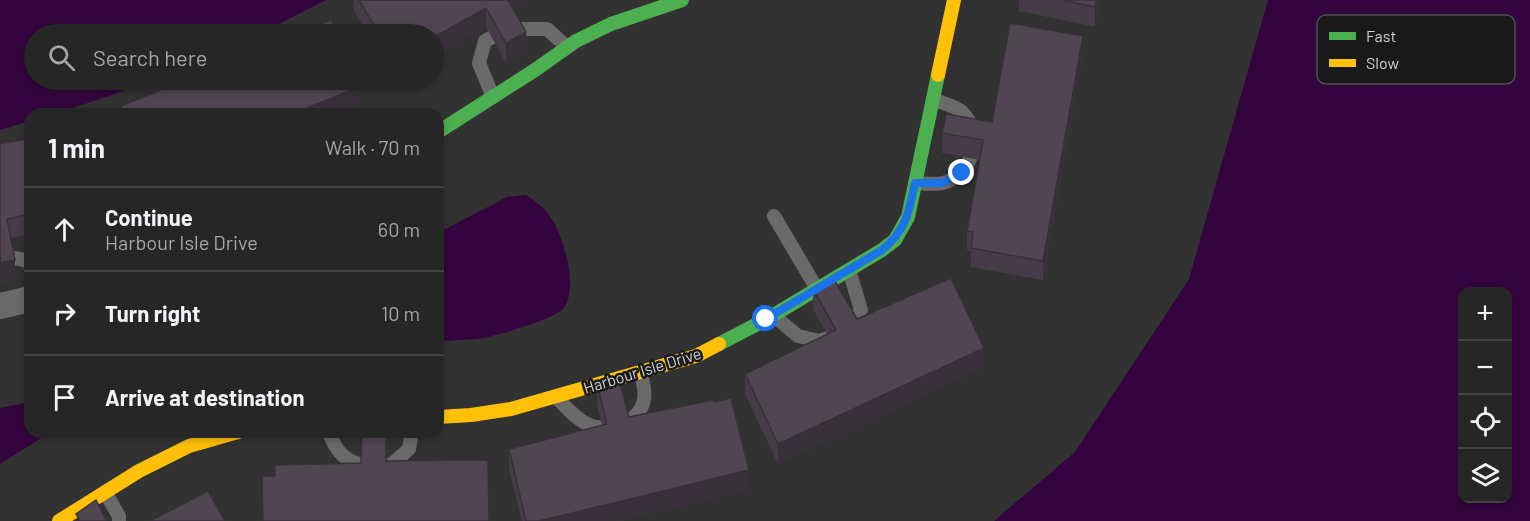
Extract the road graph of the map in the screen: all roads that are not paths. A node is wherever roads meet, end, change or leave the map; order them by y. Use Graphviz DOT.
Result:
graph roads {
  1 [pos="682,0"];
  2 [pos="954,0"];
  3 [pos="567,47"];
  4 [pos="493,97"];
  5 [pos="933,99"];
  6 [pos="444,128"];
  7 [pos="915,183"];
  8 [pos="774,216"];
  9 [pos="0,257"];
  10 [pos="24,260"];
  11 [pos="849,270"];
  12 [pos="817,289"];
  13 [pos="24,300"];
  14 [pos="0,306"];
  15 [pos="773,315"];
  16 [pos="641,372"];
  17 [pos="555,396"];
  18 [pos="444,417"];
  19 [pos="217,438"];
  20 [pos="331,438"];
  21 [pos="411,438"];
  22 [pos="105,492"];
  23 [pos="59,521"];
  24 [pos="119,521"];
  1 -- 3 [label="street"];
  2 -- 5 [label="street, Harbour Isle Drive"];
  3 -- 4 [label="street"];
  3 -- 4 [label="lane"];
  4 -- 6 [label="street"];
  5 -- 7 [label="street, Harbour Isle Drive"];
  5 -- 7 [label="lane"];
  7 -- 11 [label="street, Harbour Isle Drive"];
  8 -- 12 [label="lane"];
  9 -- 10 [label="lane"];
  11 -- 12 [label="street, Harbour Isle Drive"];
  11 -- 15 [label="lane"];
  12 -- 15 [label="street, Harbour Isle Drive"];
  13 -- 14 [label="street"];
  15 -- 16 [label="street, Harbour Isle Drive"];
  16 -- 17 [label="street, Harbour Isle Drive"];
  16 -- 17 [label="lane"];
  17 -- 18 [label="street, Harbour Isle Drive"];
  19 -- 22 [label="street"];
  20 -- 21 [label="lane"];
  22 -- 23 [label="street"];
  22 -- 24 [label="lane"];
}
